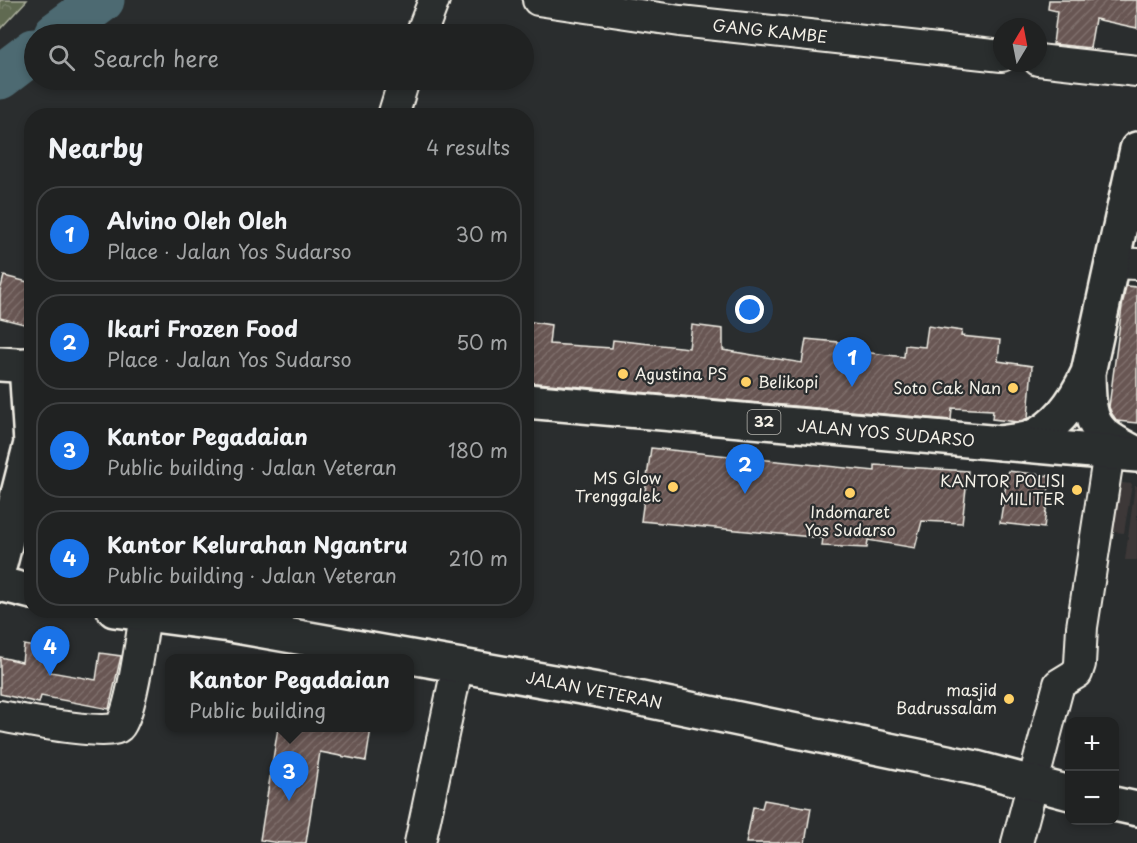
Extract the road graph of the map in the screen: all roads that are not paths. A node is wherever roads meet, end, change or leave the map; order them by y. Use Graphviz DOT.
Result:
graph roads {
  1 [pos="434,0"];
  2 [pos="538,0"];
  3 [pos="425,24"];
  4 [pos="993,55"];
  5 [pos="1047,61"];
  6 [pos="1137,71"];
  7 [pos="401,90"];
  8 [pos="395,108"];
  9 [pos="1137,149"];
  10 [pos="1124,263"];
  11 [pos="19,365"];
  12 [pos="1088,373"];
  13 [pos="24,398"];
  14 [pos="534,402"];
  15 [pos="1002,443"];
  16 [pos="1128,454"];
  17 [pos="24,470"];
  18 [pos="0,564"];
  19 [pos="0,584"];
  20 [pos="24,590"];
  21 [pos="129,618"];
  22 [pos="176,618"];
  23 [pos="400,654"];
  24 [pos="414,656"];
  25 [pos="458,664"];
  26 [pos="0,716"];
  27 [pos="1033,784"];
  28 [pos="1065,792"];
  29 [pos="1119,805"];
  30 [pos="1137,809"];
  31 [pos="420,843"];
  32 [pos="1017,843"];
  1 -- 3 [label="street"];
  2 -- 4 [label="street, GANG KAMBE"];
  5 -- 6 [label="street"];
  7 -- 8 [label="street"];
  9 -- 10 [label="main road"];
  10 -- 12 [label="main road"];
  11 -- 13 [label="main road"];
  12 -- 15 [label="main road"];
  12 -- 16 [label="main road"];
  14 -- 15 [label="main road, JALAN YOS SUDARSO / 32"];
  15 -- 16 [label="main road, JALAN YOS SUDARSO / 32"];
  16 -- 27 [label="street"];
  17 -- 18 [label="main road"];
  19 -- 20 [label="main road"];
  21 -- 26 [label="street"];
  22 -- 23 [label="main road, JALAN VETERAN"];
  24 -- 25 [label="main road, JALAN VETERAN"];
  25 -- 27 [label="main road, JALAN VETERAN"];
  25 -- 31 [label="street"];
  27 -- 28 [label="main road, JALAN VETERAN"];
  27 -- 32 [label="street"];
  29 -- 30 [label="main road"];
}
